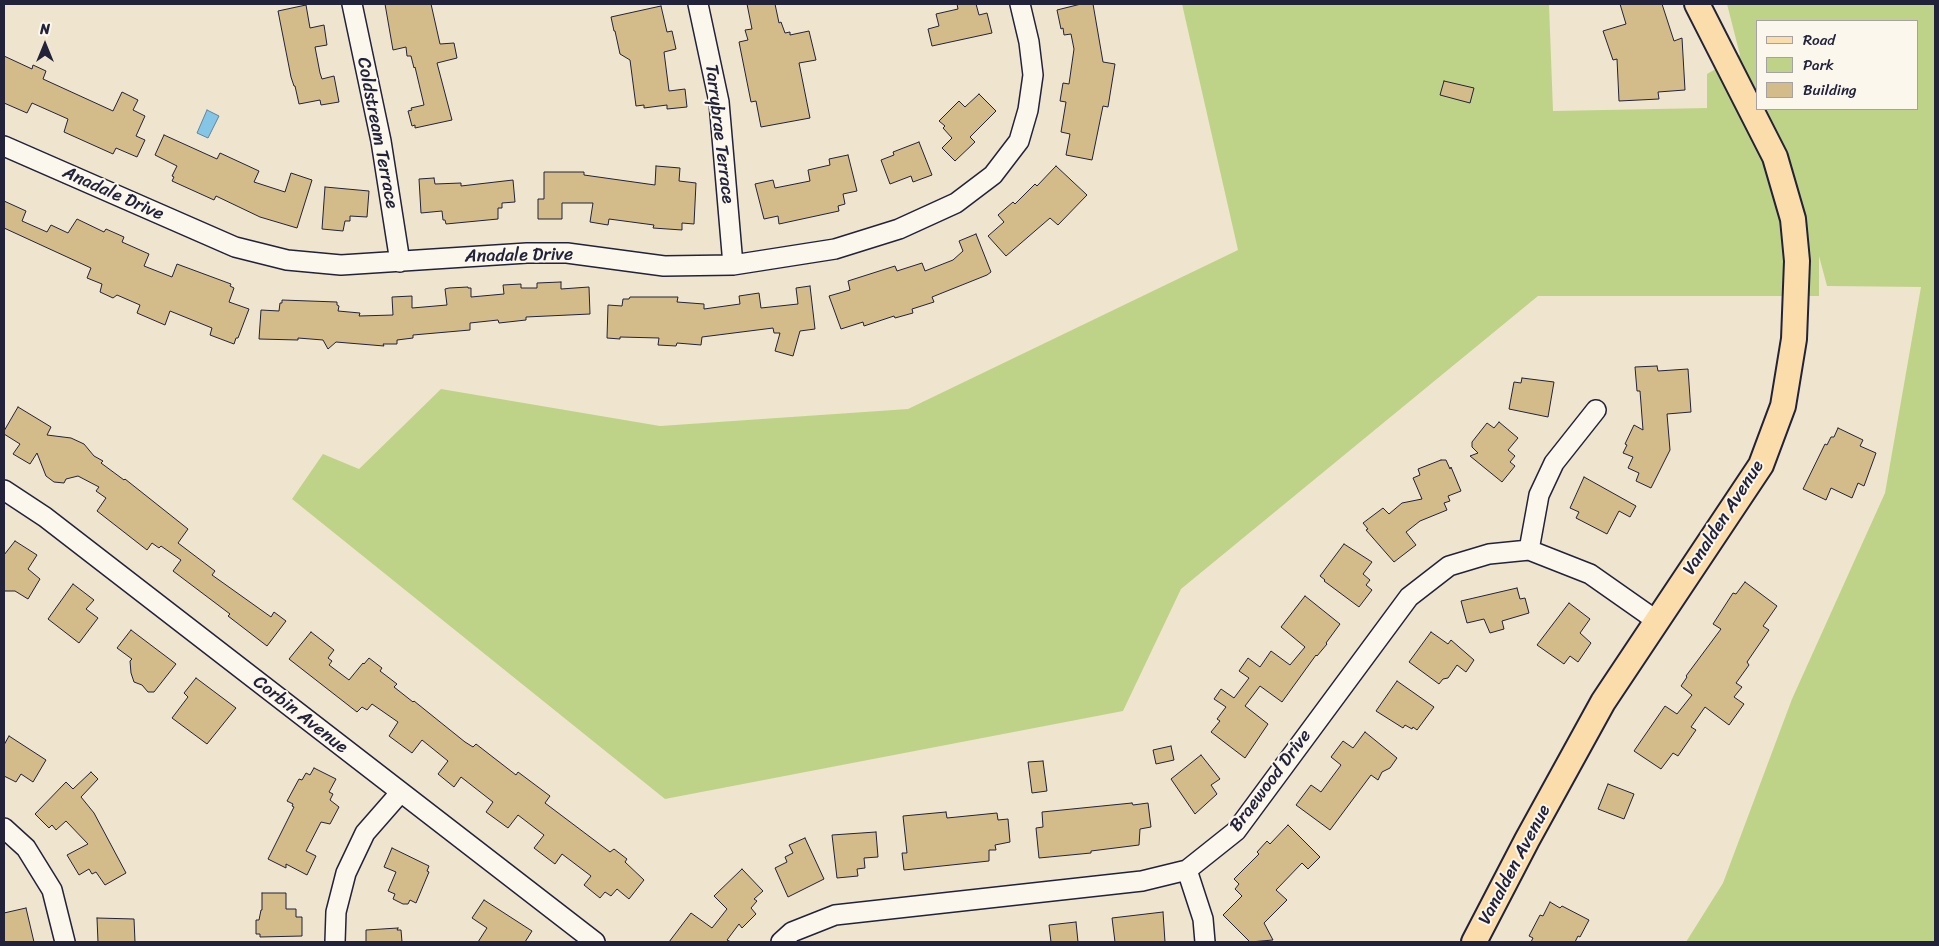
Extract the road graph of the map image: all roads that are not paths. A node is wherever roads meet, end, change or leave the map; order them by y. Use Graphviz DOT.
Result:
graph roads {
  1 [pos="352,4"];
  2 [pos="698,4"];
  3 [pos="1020,4"];
  4 [pos="1697,4"];
  5 [pos="4,146"];
  6 [pos="400,262"];
  7 [pos="733,265"];
  8 [pos="1596,410"];
  9 [pos="4,490"];
  10 [pos="1529,550"];
  11 [pos="1657,621"];
  12 [pos="400,793"];
  13 [pos="4,828"];
  14 [pos="1187,870"];
  15 [pos="65,942"];
  16 [pos="334,942"];
  17 [pos="595,942"];
  18 [pos="781,942"];
  19 [pos="1205,942"];
  20 [pos="1474,942"];
  1 -- 6 [label="street, Coldstream Terrace"];
  2 -- 7 [label="street, Tarrybrae Terrace"];
  3 -- 7 [label="street, Anadale Drive"];
  4 -- 11 [label="main road, Vanalden Avenue"];
  5 -- 6 [label="street, Anadale Drive"];
  6 -- 7 [label="street, Anadale Drive"];
  8 -- 10 [label="street"];
  9 -- 12 [label="street, Corbin Avenue"];
  10 -- 11 [label="street, Braewood Drive"];
  10 -- 14 [label="street, Braewood Drive"];
  11 -- 20 [label="main road, Vanalden Avenue"];
  12 -- 16 [label="street"];
  12 -- 17 [label="street, Corbin Avenue"];
  13 -- 15 [label="street"];
  14 -- 18 [label="street, Braewood Drive"];
  14 -- 19 [label="street"];
}
